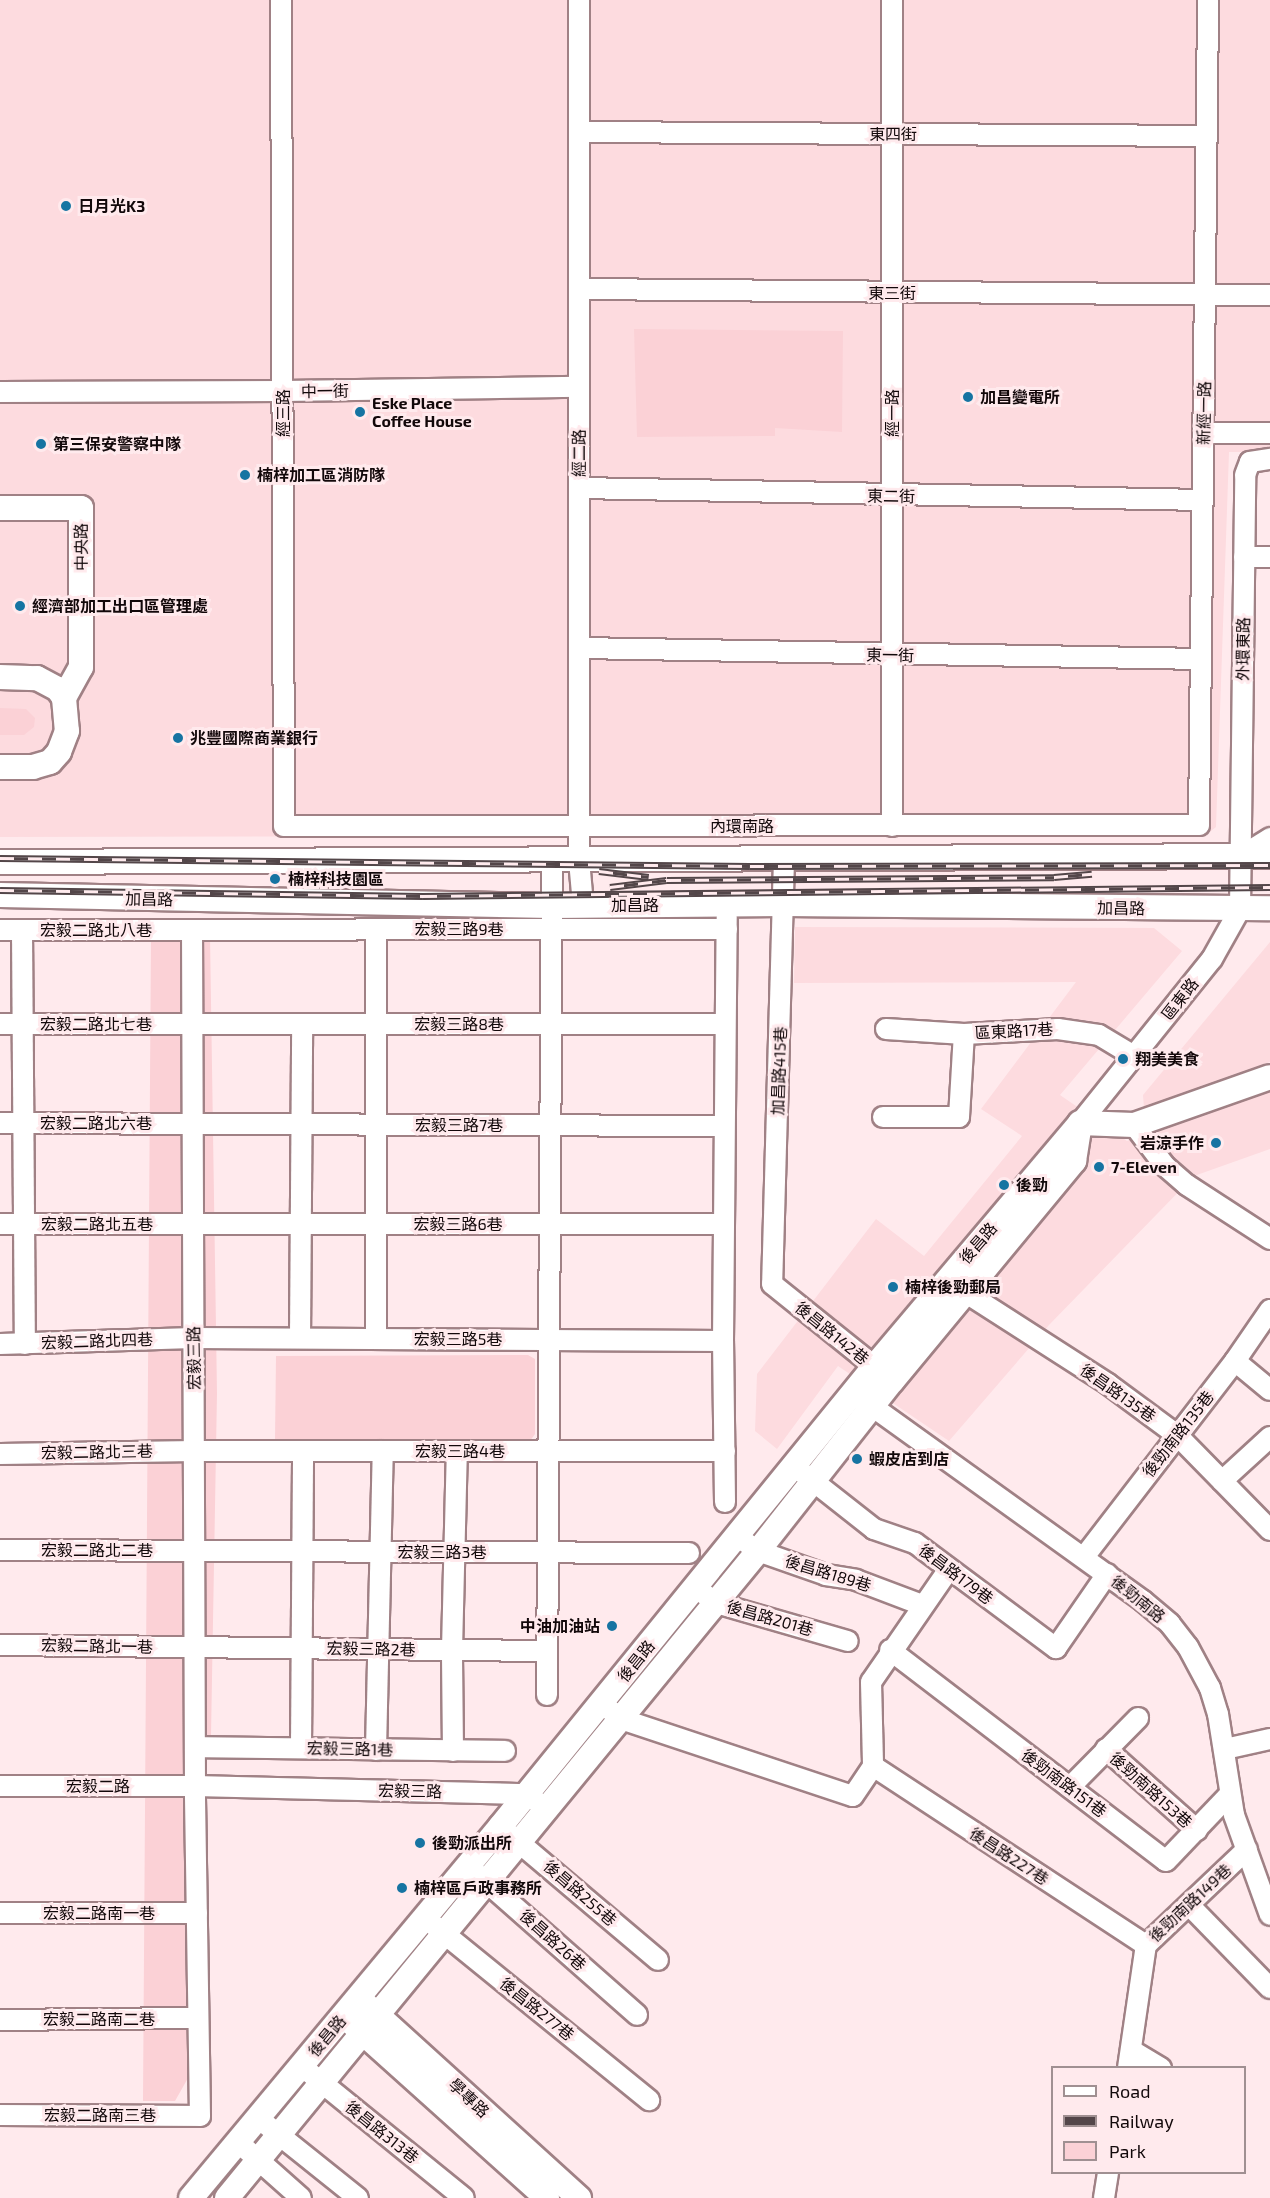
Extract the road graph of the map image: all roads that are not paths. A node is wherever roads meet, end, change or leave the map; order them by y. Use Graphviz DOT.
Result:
graph roads {
  1 [pos="281,0"];
  2 [pos="579,0"];
  3 [pos="892,0"];
  4 [pos="1208,0"];
  5 [pos="579,132"];
  6 [pos="892,134"];
  7 [pos="1207,136"];
  8 [pos="579,289"];
  9 [pos="891,293"];
  10 [pos="1205,294"];
  11 [pos="1270,296"];
  12 [pos="579,387"];
  13 [pos="0,392"];
  14 [pos="283,392"];
  15 [pos="1203,433"];
  16 [pos="1270,433"];
  17 [pos="1270,459"];
  18 [pos="579,488"];
  19 [pos="892,496"];
  20 [pos="1203,500"];
  21 [pos="0,508"];
  22 [pos="1244,557"];
  23 [pos="1270,557"];
  24 [pos="579,648"];
  25 [pos="892,655"];
  26 [pos="1201,659"];
  27 [pos="0,677"];
  28 [pos="64,698"];
  29 [pos="0,767"];
  30 [pos="579,825"];
  31 [pos="1199,825"];
  32 [pos="284,826"];
  33 [pos="892,826"];
  34 [pos="1270,838"];
  35 [pos="1270,856"];
  36 [pos="1240,857"];
  37 [pos="784,859"];
  38 [pos="552,860"];
  39 [pos="579,860"];
  40 [pos="0,862"];
  41 [pos="0,895"];
  42 [pos="784,904"];
  43 [pos="583,905"];
  44 [pos="726,905"];
  45 [pos="1270,908"];
  46 [pos="1240,909"];
  47 [pos="552,918"];
  48 [pos="727,929"];
  49 [pos="0,930"];
  50 [pos="21,930"];
  51 [pos="192,930"];
  52 [pos="376,930"];
  53 [pos="0,1024"];
  54 [pos="22,1024"];
  55 [pos="192,1024"];
  56 [pos="302,1024"];
  57 [pos="376,1024"];
  58 [pos="551,1024"];
  59 [pos="725,1024"];
  60 [pos="886,1029"];
  61 [pos="964,1034"];
  62 [pos="1134,1056"];
  63 [pos="1270,1077"];
  64 [pos="883,1117"];
  65 [pos="0,1123"];
  66 [pos="22,1123"];
  67 [pos="1080,1123"];
  68 [pos="193,1124"];
  69 [pos="302,1124"];
  70 [pos="376,1124"];
  71 [pos="551,1125"];
  72 [pos="1134,1125"];
  73 [pos="724,1126"];
  74 [pos="0,1224"];
  75 [pos="23,1224"];
  76 [pos="193,1224"];
  77 [pos="301,1224"];
  78 [pos="376,1224"];
  79 [pos="550,1224"];
  80 [pos="724,1224"];
  81 [pos="1270,1239"];
  82 [pos="772,1284"];
  83 [pos="955,1286"];
  84 [pos="1270,1310"];
  85 [pos="194,1338"];
  86 [pos="300,1338"];
  87 [pos="376,1339"];
  88 [pos="549,1340"];
  89 [pos="723,1341"];
  90 [pos="0,1344"];
  91 [pos="26,1344"];
  92 [pos="1234,1361"];
  93 [pos="883,1374"];
  94 [pos="1270,1390"];
  95 [pos="863,1399"];
  96 [pos="1177,1435"];
  97 [pos="1270,1437"];
  98 [pos="195,1451"];
  99 [pos="303,1451"];
  100 [pos="383,1451"];
  101 [pos="457,1451"];
  102 [pos="549,1451"];
  103 [pos="725,1451"];
  104 [pos="0,1454"];
  105 [pos="794,1466"];
  106 [pos="1222,1481"];
  107 [pos="814,1482"];
  108 [pos="725,1502"];
  109 [pos="1270,1530"];
  110 [pos="737,1536"];
  111 [pos="0,1550"];
  112 [pos="194,1551"];
  113 [pos="302,1551"];
  114 [pos="380,1551"];
  115 [pos="758,1551"];
  116 [pos="455,1552"];
  117 [pos="548,1552"];
  118 [pos="689,1553"];
  119 [pos="1084,1557"];
  120 [pos="949,1569"];
  121 [pos="1107,1574"];
  122 [pos="695,1587"];
  123 [pos="716,1603"];
  124 [pos="922,1605"];
  125 [pos="848,1641"];
  126 [pos="0,1645"];
  127 [pos="195,1647"];
  128 [pos="300,1648"];
  129 [pos="380,1649"];
  130 [pos="452,1650"];
  131 [pos="890,1650"];
  132 [pos="547,1651"];
  133 [pos="547,1695"];
  134 [pos="601,1703"];
  135 [pos="1138,1718"];
  136 [pos="621,1719"];
  137 [pos="1270,1739"];
  138 [pos="195,1747"];
  139 [pos="301,1748"];
  140 [pos="376,1749"];
  141 [pos="1106,1749"];
  142 [pos="1225,1749"];
  143 [pos="453,1751"];
  144 [pos="505,1751"];
  145 [pos="873,1766"];
  146 [pos="0,1786"];
  147 [pos="195,1786"];
  148 [pos="1070,1787"];
  149 [pos="528,1794"];
  150 [pos="1229,1795"];
  151 [pos="546,1810"];
  152 [pos="500,1827"];
  153 [pos="1197,1830"];
  154 [pos="521,1842"];
  155 [pos="1247,1849"];
  156 [pos="468,1866"];
  157 [pos="488,1882"];
  158 [pos="1189,1905"];
  159 [pos="0,1913"];
  160 [pos="197,1913"];
  161 [pos="1270,1915"];
  162 [pos="425,1918"];
  163 [pos="445,1934"];
  164 [pos="1146,1945"];
  165 [pos="658,1960"];
  166 [pos="1270,1988"];
  167 [pos="351,2006"];
  168 [pos="638,2015"];
  169 [pos="198,2018"];
  170 [pos="0,2020"];
  171 [pos="370,2024"];
  172 [pos="1130,2059"];
  173 [pos="301,2066"];
  174 [pos="1157,2066"];
  175 [pos="321,2083"];
  176 [pos="649,2100"];
  177 [pos="0,2115"];
  178 [pos="200,2116"];
  179 [pos="258,2118"];
  180 [pos="280,2134"];
  181 [pos="238,2142"];
  182 [pos="259,2160"];
  183 [pos="1108,2174"];
  184 [pos="191,2198"];
  185 [pos="227,2198"];
  186 [pos="301,2198"];
  187 [pos="358,2198"];
  188 [pos="464,2198"];
  189 [pos="547,2198"];
  190 [pos="579,2198"];
  191 [pos="1104,2198"];
  1 -- 14 [label="street, 經三路"];
  2 -- 5 [label="street, 經二路"];
  3 -- 6 [label="street, 經一路"];
  4 -- 7 [label="street, 新經一路"];
  5 -- 6 [label="street, 東四街"];
  5 -- 8 [label="street, 經二路"];
  6 -- 7 [label="street, 東四街"];
  6 -- 9 [label="street, 經一路"];
  7 -- 10 [label="street, 新經一路"];
  8 -- 9 [label="street, 東三街"];
  8 -- 12 [label="street, 經二路"];
  9 -- 10 [label="street, 東三街"];
  9 -- 19 [label="street, 經一路"];
  10 -- 11 [label="street, 東三街"];
  10 -- 15 [label="street, 新經一路"];
  12 -- 14 [label="street, 中一街"];
  12 -- 18 [label="street, 經二路"];
  13 -- 14 [label="street, 中一街"];
  14 -- 32 [label="street, 經三路"];
  15 -- 16 [label="street"];
  15 -- 20 [label="street, 新經一路"];
  17 -- 22 [label="street, 外環東路"];
  18 -- 19 [label="street, 東二街"];
  18 -- 24 [label="street, 經二路"];
  19 -- 20 [label="street, 東二街"];
  19 -- 25 [label="street, 經一路"];
  20 -- 26 [label="street, 新經一路"];
  21 -- 28 [label="street, 中央路"];
  22 -- 23 [label="street"];
  22 -- 36 [label="street, 外環東路"];
  24 -- 25 [label="street, 東一街"];
  24 -- 30 [label="street, 經二路"];
  25 -- 26 [label="street, 東一街"];
  25 -- 33 [label="street, 經一路"];
  26 -- 31 [label="street, 新經一路"];
  27 -- 28 [label="street"];
  28 -- 29 [label="street"];
  30 -- 32 [label="street, 內環南路"];
  30 -- 33 [label="street, 內環南路"];
  30 -- 39 [label="street, 經二路"];
  31 -- 33 [label="street, 內環南路"];
  34 -- 36 [label="street"];
  35 -- 36 [label="street"];
  36 -- 37 [label="street"];
  36 -- 46 [label="street, 區東路"];
  37 -- 39 [label="street"];
  37 -- 42 [label="street, 加昌路415巷"];
  38 -- 39 [label="street"];
  38 -- 40 [label="street"];
  38 -- 47 [label="street"];
  39 -- 43 [label="street, 經二路"];
  41 -- 47 [label="street, 加昌路"];
  42 -- 44 [label="street, 加昌路"];
  42 -- 46 [label="street, 加昌路"];
  42 -- 82 [label="street, 加昌路415巷"];
  43 -- 44 [label="street, 加昌路"];
  43 -- 47 [label="street, 加昌路"];
  44 -- 48 [label="street"];
  45 -- 46 [label="street, 加昌路"];
  46 -- 62 [label="street, 區東路"];
  47 -- 48 [label="street, 宏毅三路9巷"];
  47 -- 52 [label="street, 宏毅三路9巷"];
  47 -- 58 [label="street"];
  48 -- 59 [label="street"];
  49 -- 50 [label="street, 宏毅二路北八巷"];
  50 -- 51 [label="street, 宏毅二路北八巷"];
  50 -- 54 [label="street"];
  51 -- 52 [label="street, 宏毅三路9巷"];
  51 -- 55 [label="street, 宏毅三路"];
  52 -- 57 [label="street"];
  53 -- 54 [label="street, 宏毅二路北七巷"];
  54 -- 55 [label="street, 宏毅二路北七巷"];
  54 -- 66 [label="street"];
  55 -- 56 [label="street, 宏毅三路8巷"];
  55 -- 68 [label="street, 宏毅三路"];
  56 -- 57 [label="street, 宏毅三路8巷"];
  56 -- 69 [label="street"];
  57 -- 58 [label="street, 宏毅三路8巷"];
  57 -- 70 [label="street"];
  58 -- 59 [label="street, 宏毅三路8巷"];
  58 -- 71 [label="street"];
  59 -- 73 [label="street"];
  60 -- 61 [label="street, 區東路17巷"];
  61 -- 62 [label="street, 區東路17巷"];
  61 -- 64 [label="street"];
  62 -- 67 [label="street, 區東路"];
  63 -- 72 [label="street"];
  65 -- 66 [label="street, 宏毅二路北六巷"];
  66 -- 68 [label="street, 宏毅二路北六巷"];
  66 -- 75 [label="street"];
  67 -- 72 [label="street"];
  67 -- 83 [label="street, 後昌路"];
  68 -- 69 [label="street, 宏毅三路7巷"];
  68 -- 76 [label="street, 宏毅三路"];
  69 -- 70 [label="street, 宏毅三路7巷"];
  69 -- 77 [label="street"];
  70 -- 71 [label="street, 宏毅三路7巷"];
  70 -- 78 [label="street"];
  71 -- 73 [label="street, 宏毅三路7巷"];
  71 -- 79 [label="street"];
  72 -- 81 [label="street"];
  73 -- 80 [label="street"];
  74 -- 75 [label="street, 宏毅二路北五巷"];
  75 -- 76 [label="street, 宏毅二路北五巷"];
  75 -- 91 [label="street"];
  76 -- 77 [label="street, 宏毅三路6巷"];
  76 -- 85 [label="street, 宏毅三路"];
  77 -- 78 [label="street, 宏毅三路6巷"];
  77 -- 86 [label="street"];
  78 -- 79 [label="street, 宏毅三路6巷"];
  78 -- 87 [label="street"];
  79 -- 80 [label="street, 宏毅三路6巷"];
  79 -- 88 [label="street"];
  80 -- 89 [label="street"];
  82 -- 93 [label="street, 後昌路142巷"];
  83 -- 93 [label="street, 後昌路"];
  83 -- 96 [label="street, 後昌路135巷"];
  84 -- 92 [label="street, 後勁南路135巷"];
  85 -- 86 [label="street, 宏毅三路5巷"];
  85 -- 91 [label="street, 宏毅二路北四巷"];
  85 -- 98 [label="street, 宏毅三路"];
  86 -- 87 [label="street, 宏毅三路5巷"];
  87 -- 88 [label="street, 宏毅三路5巷"];
  88 -- 89 [label="street, 宏毅三路5巷"];
  88 -- 102 [label="street"];
  89 -- 103 [label="street"];
  90 -- 91 [label="street, 宏毅二路北四巷"];
  92 -- 94 [label="street"];
  92 -- 96 [label="street, 後勁南路135巷"];
  93 -- 95 [label="street, 後昌路"];
  95 -- 105 [label="street, 後昌路"];
  95 -- 107 [label="street, 後昌路"];
  95 -- 119 [label="street, 後勁南路"];
  96 -- 106 [label="street, 後昌路135巷"];
  96 -- 119 [label="street, 後勁南路135巷"];
  97 -- 106 [label="street"];
  98 -- 99 [label="street, 宏毅三路4巷"];
  98 -- 104 [label="street, 宏毅二路北三巷"];
  98 -- 112 [label="street, 宏毅三路"];
  99 -- 100 [label="street, 宏毅三路4巷"];
  99 -- 113 [label="street"];
  100 -- 101 [label="street, 宏毅三路4巷"];
  100 -- 114 [label="street"];
  101 -- 102 [label="street, 宏毅三路4巷"];
  101 -- 116 [label="street"];
  102 -- 103 [label="street, 宏毅三路4巷"];
  102 -- 117 [label="street"];
  103 -- 108 [label="street"];
  105 -- 107 [label="street, 後昌路179巷"];
  105 -- 110 [label="street, 後昌路"];
  106 -- 109 [label="street, 後昌路135巷"];
  107 -- 115 [label="street, 後昌路"];
  107 -- 120 [label="street, 後昌路179巷"];
  110 -- 115 [label="street, 後昌路189巷"];
  110 -- 122 [label="street, 後昌路"];
  111 -- 112 [label="street, 宏毅二路北二巷"];
  112 -- 113 [label="street, 宏毅三路3巷"];
  112 -- 127 [label="street, 宏毅三路"];
  113 -- 114 [label="street, 宏毅三路3巷"];
  113 -- 128 [label="street"];
  114 -- 116 [label="street, 宏毅三路3巷"];
  114 -- 129 [label="street"];
  115 -- 123 [label="street, 後昌路"];
  115 -- 124 [label="street, 後昌路189巷"];
  116 -- 117 [label="street, 宏毅三路3巷"];
  116 -- 130 [label="street"];
  117 -- 118 [label="street, 宏毅三路3巷"];
  117 -- 132 [label="street"];
  119 -- 121 [label="street, 後勁南路"];
  120 -- 121 [label="street, 後昌路179巷"];
  120 -- 124 [label="street"];
  121 -- 142 [label="street, 後勁南路"];
  122 -- 123 [label="street, 後昌路201巷"];
  122 -- 134 [label="street, 後昌路"];
  123 -- 125 [label="street, 後昌路201巷"];
  123 -- 136 [label="street, 後昌路"];
  124 -- 131 [label="street"];
  126 -- 127 [label="street, 宏毅二路北一巷"];
  127 -- 128 [label="street, 宏毅三路2巷"];
  127 -- 138 [label="street, 宏毅三路"];
  128 -- 129 [label="street, 宏毅三路2巷"];
  128 -- 139 [label="street"];
  129 -- 130 [label="street, 宏毅三路2巷"];
  129 -- 140 [label="street"];
  130 -- 132 [label="street, 宏毅三路2巷"];
  130 -- 143 [label="street"];
  131 -- 145 [label="street"];
  131 -- 148 [label="street, 後勁南路151巷"];
  132 -- 133 [label="street"];
  134 -- 136 [label="street"];
  134 -- 149 [label="street, 後昌路"];
  135 -- 141 [label="street"];
  136 -- 145 [label="street"];
  136 -- 151 [label="street, 後昌路"];
  137 -- 142 [label="street"];
  138 -- 139 [label="street, 宏毅三路1巷"];
  138 -- 147 [label="street, 宏毅三路"];
  139 -- 140 [label="street, 宏毅三路1巷"];
  140 -- 143 [label="street, 宏毅三路1巷"];
  141 -- 148 [label="street"];
  141 -- 153 [label="street, 後勁南路153巷"];
  142 -- 150 [label="street, 後勁南路"];
  143 -- 144 [label="street, 宏毅三路1巷"];
  145 -- 164 [label="street, 後昌路227巷"];
  146 -- 147 [label="street, 宏毅二路"];
  147 -- 149 [label="street, 宏毅三路"];
  147 -- 160 [label="street, 宏毅三路"];
  148 -- 153 [label="street, 後勁南路151巷"];
  149 -- 151 [label="street"];
  149 -- 152 [label="street, 後昌路"];
  150 -- 153 [label="street, 後勁南路151巷"];
  150 -- 155 [label="street, 後勁南路"];
  151 -- 154 [label="street, 後昌路"];
  152 -- 154 [label="street, 後昌路255巷"];
  152 -- 156 [label="street, 後昌路"];
  154 -- 157 [label="street, 後昌路"];
  154 -- 165 [label="street, 後昌路255巷"];
  155 -- 158 [label="street, 後勁南路149巷"];
  155 -- 161 [label="street, 後勁南路"];
  156 -- 157 [label="street, 後昌路26巷"];
  156 -- 162 [label="street, 後昌路"];
  157 -- 163 [label="street, 後昌路"];
  157 -- 168 [label="street, 後昌路26巷"];
  158 -- 164 [label="street, 後勁南路149巷"];
  158 -- 166 [label="street"];
  159 -- 160 [label="street, 宏毅二路南一巷"];
  160 -- 169 [label="street, 宏毅三路"];
  162 -- 163 [label="street, 後昌路277巷"];
  162 -- 167 [label="street, 後昌路"];
  163 -- 171 [label="street, 後昌路"];
  163 -- 176 [label="street, 後昌路277巷"];
  164 -- 172 [label="street, 後勁南路149巷"];
  167 -- 171 [label="street, 學專路"];
  167 -- 173 [label="street, 後昌路"];
  169 -- 170 [label="street, 宏毅二路南二巷"];
  169 -- 178 [label="street, 宏毅三路"];
  171 -- 175 [label="street, 後昌路"];
  171 -- 189 [label="street, 學專路"];
  171 -- 190 [label="street, 學專路"];
  172 -- 174 [label="street"];
  173 -- 175 [label="street, 後昌路313巷"];
  173 -- 179 [label="street, 後昌路"];
  175 -- 180 [label="street, 後昌路"];
  175 -- 188 [label="street, 後昌路313巷"];
  177 -- 178 [label="street, 宏毅二路南三巷"];
  179 -- 180 [label="street"];
  179 -- 181 [label="street, 後昌路"];
  180 -- 182 [label="street, 後昌路"];
  180 -- 187 [label="street"];
  181 -- 182 [label="street"];
  181 -- 184 [label="street, 後昌路"];
  182 -- 185 [label="street, 後昌路"];
  182 -- 186 [label="street"];
  183 -- 191 [label="street"];
}
